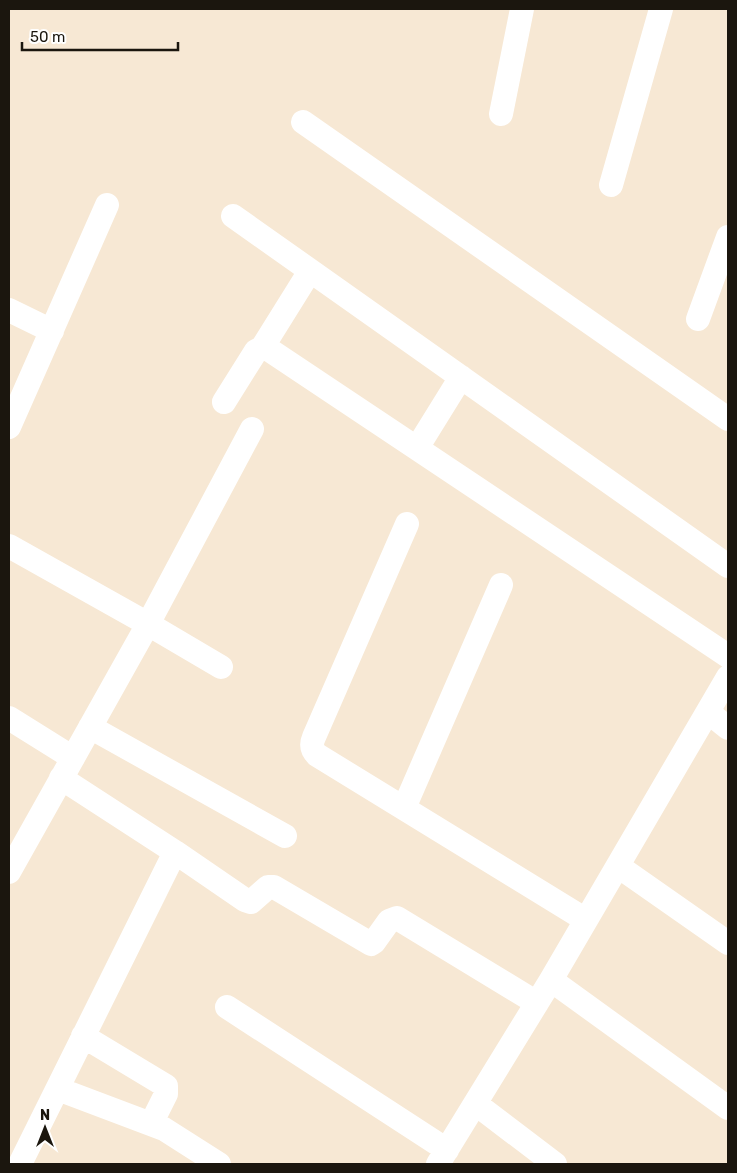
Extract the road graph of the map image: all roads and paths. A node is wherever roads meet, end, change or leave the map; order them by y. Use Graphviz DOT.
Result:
graph roads {
  1 [pos="522,9"];
  2 [pos="661,9"];
  3 [pos="501,114"];
  4 [pos="303,122"];
  5 [pos="611,185"];
  6 [pos="107,205"];
  7 [pos="233,216"];
  8 [pos="728,237"];
  9 [pos="310,271"];
  10 [pos="9,310"];
  11 [pos="698,319"];
  12 [pos="52,331"];
  13 [pos="262,348"];
  14 [pos="461,377"];
  15 [pos="224,402"];
  16 [pos="728,419"];
  17 [pos="9,427"];
  18 [pos="252,429"];
  19 [pos="417,448"];
  20 [pos="407,524"];
  21 [pos="9,546"];
  22 [pos="728,566"];
  23 [pos="501,585"];
  24 [pos="148,624"];
  25 [pos="728,656"];
  26 [pos="221,667"];
  27 [pos="728,677"];
  28 [pos="708,712"];
  29 [pos="9,718"];
  30 [pos="90,727"];
  31 [pos="728,728"];
  32 [pos="73,758"];
  33 [pos="61,778"];
  34 [pos="404,808"];
  35 [pos="285,836"];
  36 [pos="175,852"];
  37 [pos="618,866"];
  38 [pos="9,872"];
  39 [pos="586,920"];
  40 [pos="728,944"];
  41 [pos="551,980"];
  42 [pos="537,1003"];
  43 [pos="227,1007"];
  44 [pos="83,1036"];
  45 [pos="58,1090"];
  46 [pos="476,1104"];
  47 [pos="728,1108"];
  48 [pos="151,1124"];
  49 [pos="443,1157"];
  50 [pos="20,1164"];
  51 [pos="219,1164"];
  52 [pos="555,1164"];
  1 -- 3 [label="street"];
  2 -- 5 [label="street"];
  4 -- 16 [label="street"];
  6 -- 12 [label="street"];
  7 -- 9 [label="street"];
  8 -- 11 [label="street"];
  9 -- 13 [label="street"];
  9 -- 14 [label="street"];
  10 -- 12 [label="street"];
  12 -- 17 [label="street"];
  13 -- 15 [label="street"];
  13 -- 19 [label="street"];
  14 -- 19 [label="street"];
  14 -- 22 [label="street"];
  18 -- 24 [label="street"];
  19 -- 25 [label="street"];
  20 -- 34 [label="street"];
  21 -- 24 [label="street"];
  23 -- 34 [label="street"];
  24 -- 26 [label="street"];
  24 -- 30 [label="street"];
  27 -- 28 [label="street"];
  28 -- 31 [label="street"];
  28 -- 37 [label="street"];
  29 -- 32 [label="street"];
  30 -- 32 [label="street"];
  30 -- 35 [label="street"];
  32 -- 33 [label="street"];
  33 -- 36 [label="street"];
  33 -- 38 [label="street"];
  34 -- 39 [label="street"];
  36 -- 42 [label="street"];
  36 -- 44 [label="street"];
  37 -- 39 [label="street"];
  37 -- 40 [label="street"];
  39 -- 41 [label="street"];
  41 -- 42 [label="street"];
  41 -- 47 [label="street"];
  42 -- 46 [label="street"];
  43 -- 49 [label="street"];
  44 -- 45 [label="street"];
  44 -- 48 [label="street"];
  45 -- 48 [label="street"];
  45 -- 50 [label="street"];
  46 -- 49 [label="street"];
  46 -- 52 [label="street"];
  48 -- 51 [label="street"];
}
